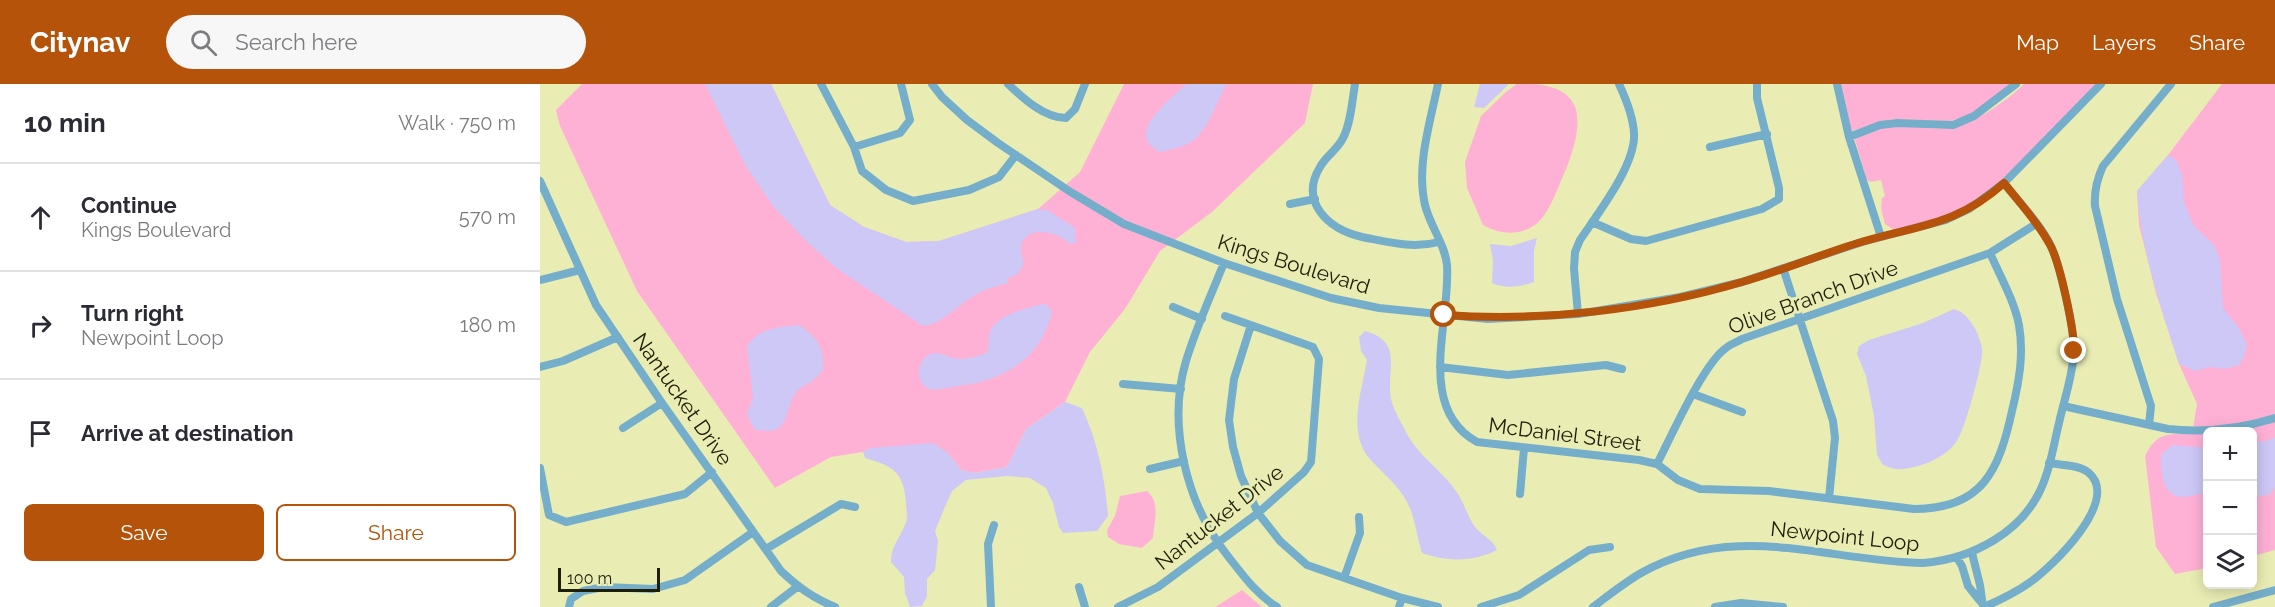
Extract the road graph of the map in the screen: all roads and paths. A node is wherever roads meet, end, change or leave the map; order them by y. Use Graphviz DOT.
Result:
graph roads {
  1 [pos="821,84"];
  2 [pos="901,84"];
  3 [pos="932,84"];
  4 [pos="1008,84"];
  5 [pos="1085,84"];
  6 [pos="1355,84"];
  7 [pos="1438,84"];
  8 [pos="1619,84"];
  9 [pos="1757,84"];
  10 [pos="1837,84"];
  11 [pos="2016,84"];
  12 [pos="2101,84"];
  13 [pos="2171,84"];
  14 [pos="1767,134"];
  15 [pos="1849,137"];
  16 [pos="854,147"];
  17 [pos="1710,147"];
  18 [pos="1016,155"];
  19 [pos="2004,183"];
  20 [pos="541,184"];
  21 [pos="1315,199"];
  22 [pos="1290,204"];
  23 [pos="1592,222"];
  24 [pos="2036,224"];
  25 [pos="1881,237"];
  26 [pos="1439,242"];
  27 [pos="1990,253"];
  28 [pos="1224,263"];
  29 [pos="1783,268"];
  30 [pos="580,270"];
  31 [pos="540,280"];
  32 [pos="1173,307"];
  33 [pos="1578,314"];
  34 [pos="1444,315"];
  35 [pos="1226,316"];
  36 [pos="1202,319"];
  37 [pos="1800,320"];
  38 [pos="1251,325"];
  39 [pos="618,337"];
  40 [pos="540,367"];
  41 [pos="1440,367"];
  42 [pos="1622,369"];
  43 [pos="1123,384"];
  44 [pos="1181,389"];
  45 [pos="1693,394"];
  46 [pos="662,403"];
  47 [pos="2063,406"];
  48 [pos="1742,412"];
  49 [pos="2275,418"];
  50 [pos="2149,425"];
  51 [pos="623,428"];
  52 [pos="1524,448"];
  53 [pos="1184,461"];
  54 [pos="1658,464"];
  55 [pos="2049,464"];
  56 [pos="540,468"];
  57 [pos="1150,469"];
  58 [pos="712,472"];
  59 [pos="1520,494"];
  60 [pos="1829,498"];
  61 [pos="855,507"];
  62 [pos="1258,513"];
  63 [pos="1359,517"];
  64 [pos="994,525"];
  65 [pos="753,532"];
  66 [pos="1217,542"];
  67 [pos="1610,547"];
  68 [pos="766,549"];
  69 [pos="1972,553"];
  70 [pos="1957,558"];
  71 [pos="1344,578"];
  72 [pos="797,587"];
  73 [pos="1079,587"];
  74 [pos="2275,590"];
  75 [pos="1402,598"];
  76 [pos="1982,605"];
  77 [pos="569,607"];
  78 [pos="771,607"];
  79 [pos="835,607"];
  80 [pos="991,607"];
  81 [pos="1086,607"];
  82 [pos="1118,607"];
  83 [pos="1277,607"];
  84 [pos="1399,607"];
  85 [pos="1438,607"];
  86 [pos="1481,607"];
  87 [pos="1593,607"];
  88 [pos="1715,607"];
  89 [pos="1784,607"];
  90 [pos="2212,607"];
  1 -- 16 [label="street"];
  2 -- 16 [label="street"];
  3 -- 18 [label="street, Kings Boulevard"];
  4 -- 5 [label="street"];
  6 -- 21 [label="street"];
  7 -- 26 [label="street, McDaniel Street"];
  8 -- 23 [label="street"];
  9 -- 14 [label="street"];
  10 -- 15 [label="street"];
  11 -- 15 [label="street"];
  12 -- 19 [label="street, Kings Boulevard"];
  13 -- 50 [label="street"];
  14 -- 17 [label="street"];
  14 -- 23 [label="street"];
  15 -- 25 [label="street"];
  16 -- 18 [label="street"];
  18 -- 28 [label="street, Kings Boulevard"];
  19 -- 24 [label="street, Newpoint Loop"];
  19 -- 25 [label="street, Kings Boulevard"];
  20 -- 30 [label="street, Nantucket Drive"];
  21 -- 22 [label="street"];
  21 -- 26 [label="street"];
  23 -- 33 [label="street"];
  24 -- 27 [label="street, Olive Branch Drive"];
  24 -- 47 [label="street, Newpoint Loop"];
  25 -- 29 [label="street, Kings Boulevard"];
  26 -- 34 [label="street, McDaniel Street"];
  27 -- 37 [label="street, Olive Branch Drive"];
  27 -- 60 [label="street, McDaniel Street"];
  28 -- 34 [label="street, Kings Boulevard"];
  28 -- 36 [label="street"];
  29 -- 33 [label="street, Kings Boulevard"];
  29 -- 37 [label="street"];
  30 -- 31 [label="street"];
  30 -- 39 [label="street, Nantucket Drive"];
  32 -- 36 [label="street"];
  33 -- 34 [label="street, Kings Boulevard"];
  34 -- 41 [label="street, McDaniel Street"];
  35 -- 38 [label="street, Nantucket Drive"];
  36 -- 44 [label="street"];
  37 -- 45 [label="street, Olive Branch Drive"];
  37 -- 60 [label="street"];
  38 -- 62 [label="street"];
  38 -- 62 [label="street, Nantucket Drive"];
  39 -- 40 [label="street"];
  39 -- 46 [label="street, Nantucket Drive"];
  41 -- 42 [label="street"];
  41 -- 52 [label="street, McDaniel Street"];
  43 -- 44 [label="street"];
  44 -- 53 [label="street"];
  45 -- 48 [label="street"];
  45 -- 54 [label="street, Olive Branch Drive"];
  46 -- 51 [label="street"];
  46 -- 58 [label="street, Nantucket Drive"];
  47 -- 50 [label="street"];
  47 -- 55 [label="street, Newpoint Loop"];
  49 -- 50 [label="street"];
  52 -- 54 [label="street, McDaniel Street"];
  52 -- 59 [label="street"];
  53 -- 57 [label="street"];
  53 -- 66 [label="street"];
  54 -- 60 [label="street, McDaniel Street"];
  55 -- 69 [label="street, Newpoint Loop"];
  55 -- 76 [label="street"];
  56 -- 58 [label="street"];
  58 -- 65 [label="street, Nantucket Drive"];
  61 -- 68 [label="street"];
  62 -- 66 [label="street, Nantucket Drive"];
  62 -- 71 [label="street"];
  63 -- 71 [label="street"];
  64 -- 80 [label="street"];
  65 -- 68 [label="street, Nantucket Drive"];
  65 -- 77 [label="street"];
  66 -- 82 [label="street, Nantucket Drive"];
  66 -- 83 [label="street"];
  67 -- 86 [label="street"];
  68 -- 72 [label="street, Nantucket Drive"];
  69 -- 70 [label="street, Newpoint Loop"];
  69 -- 76 [label="street"];
  70 -- 76 [label="street"];
  70 -- 87 [label="street, Newpoint Loop"];
  71 -- 75 [label="street"];
  72 -- 78 [label="street"];
  72 -- 79 [label="street, Nantucket Drive"];
  73 -- 81 [label="street"];
  74 -- 90 [label="street"];
  75 -- 84 [label="street"];
  75 -- 85 [label="street"];
  88 -- 89 [label="street"];
}
